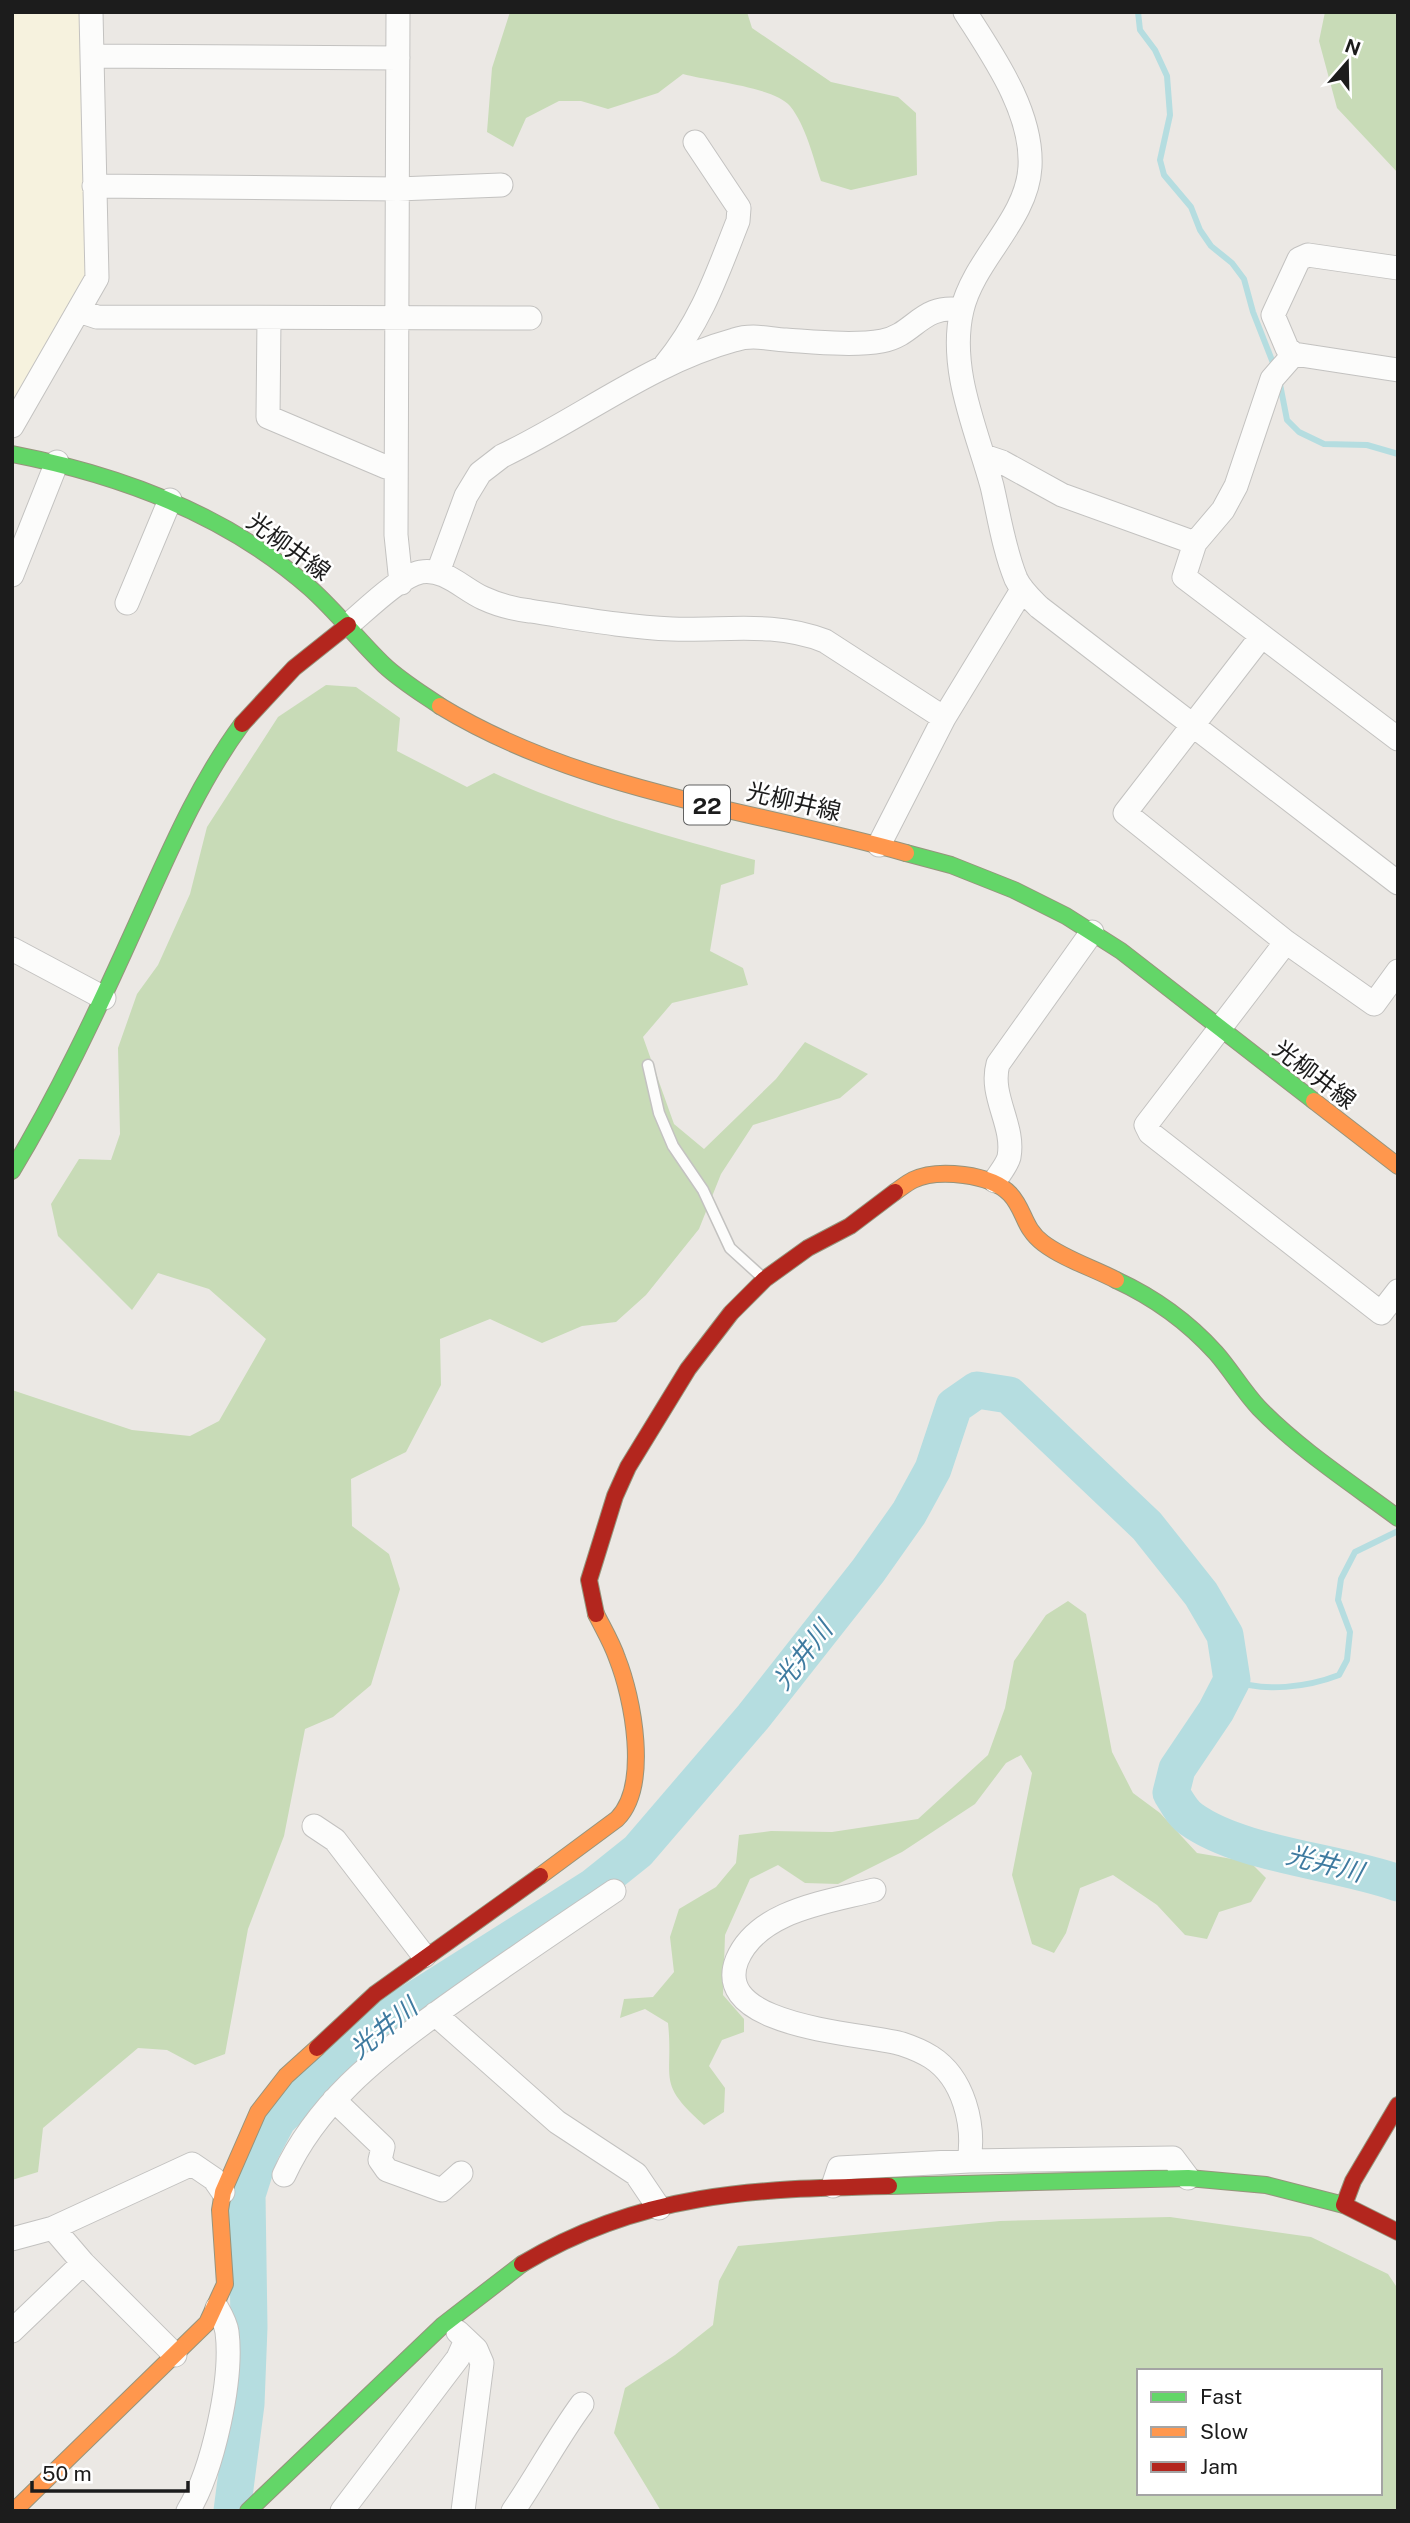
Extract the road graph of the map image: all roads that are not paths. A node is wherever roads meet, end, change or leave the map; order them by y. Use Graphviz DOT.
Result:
graph roads {
  1 [pos="91,12"];
  2 [pos="398,12"];
  3 [pos="965,12"];
  4 [pos="92,56"];
  5 [pos="398,58"];
  6 [pos="695,142"];
  7 [pos="94,186"];
  8 [pos="501,186"];
  9 [pos="398,189"];
  10 [pos="1398,268"];
  11 [pos="962,310"];
  12 [pos="79,311"];
  13 [pos="269,318"];
  14 [pos="530,318"];
  15 [pos="398,320"];
  16 [pos="663,367"];
  17 [pos="1283,367"];
  18 [pos="1398,370"];
  19 [pos="12,426"];
  20 [pos="12,454"];
  21 [pos="984,456"];
  22 [pos="57,462"];
  23 [pos="396,465"];
  24 [pos="170,500"];
  25 [pos="1195,543"];
  26 [pos="438,572"];
  27 [pos="12,575"];
  28 [pos="401,583"];
  29 [pos="1022,590"];
  30 [pos="127,603"];
  31 [pos="348,625"];
  32 [pos="1261,636"];
  33 [pos="944,718"];
  34 [pos="1190,726"];
  35 [pos="1398,739"];
  36 [pos="878,845"];
  37 [pos="1398,884"];
  38 [pos="1092,932"];
  39 [pos="1286,942"];
  40 [pos="12,949"];
  41 [pos="1398,971"];
  42 [pos="104,998"];
  43 [pos="1220,1030"];
  44 [pos="648,1065"];
  45 [pos="1398,1166"];
  46 [pos="12,1171"];
  47 [pos="995,1181"];
  48 [pos="765,1279"];
  49 [pos="1398,1291"];
  50 [pos="1398,1518"];
  51 [pos="314,1826"];
  52 [pos="614,1891"];
  53 [pos="874,1891"];
  54 [pos="424,1956"];
  55 [pos="435,2014"];
  56 [pos="334,2100"];
  57 [pos="1398,2105"];
  58 [pos="1387,2143"];
  59 [pos="969,2161"];
  60 [pos="461,2173"];
  61 [pos="284,2175"];
  62 [pos="1188,2178"];
  63 [pos="833,2186"];
  64 [pos="223,2192"];
  65 [pos="1345,2205"];
  66 [pos="659,2207"];
  67 [pos="53,2228"];
  68 [pos="1398,2232"];
  69 [pos="12,2239"];
  70 [pos="83,2263"];
  71 [pos="217,2308"];
  72 [pos="446,2320"];
  73 [pos="12,2331"];
  74 [pos="466,2340"];
  75 [pos="175,2356"];
  76 [pos="582,2404"];
  77 [pos="254,2505"];
  78 [pos="15,2511"];
  79 [pos="188,2511"];
  80 [pos="342,2511"];
  81 [pos="463,2511"];
  82 [pos="513,2511"];
  1 -- 4 [label="street"];
  2 -- 5 [label="street"];
  3 -- 11 [label="street"];
  4 -- 5 [label="street"];
  4 -- 7 [label="street"];
  5 -- 9 [label="street"];
  6 -- 16 [label="street"];
  7 -- 9 [label="street"];
  7 -- 12 [label="street"];
  8 -- 9 [label="street"];
  9 -- 15 [label="street"];
  10 -- 17 [label="street"];
  11 -- 16 [label="street"];
  11 -- 21 [label="street"];
  12 -- 13 [label="street"];
  12 -- 19 [label="street"];
  13 -- 15 [label="street"];
  13 -- 23 [label="street"];
  14 -- 15 [label="street"];
  15 -- 23 [label="street"];
  16 -- 26 [label="street"];
  17 -- 18 [label="street"];
  17 -- 25 [label="street"];
  20 -- 22 [label="street, 光柳井線 / 22"];
  21 -- 25 [label="street"];
  21 -- 29 [label="street"];
  22 -- 24 [label="street, 光柳井線 / 22"];
  22 -- 27 [label="street"];
  23 -- 28 [label="street"];
  24 -- 30 [label="street"];
  24 -- 31 [label="street, 光柳井線 / 22"];
  25 -- 32 [label="street"];
  26 -- 28 [label="street"];
  26 -- 33 [label="street"];
  28 -- 31 [label="street"];
  29 -- 33 [label="street"];
  29 -- 34 [label="street"];
  31 -- 36 [label="street, 光柳井線 / 22"];
  31 -- 42 [label="street"];
  32 -- 34 [label="street"];
  32 -- 35 [label="street"];
  33 -- 36 [label="street"];
  34 -- 37 [label="street"];
  34 -- 39 [label="street"];
  36 -- 38 [label="street, 光柳井線 / 22"];
  38 -- 43 [label="street, 光柳井線 / 22"];
  38 -- 47 [label="street"];
  39 -- 41 [label="street"];
  39 -- 43 [label="street"];
  40 -- 42 [label="street"];
  42 -- 46 [label="street"];
  43 -- 45 [label="street, 光柳井線 / 22"];
  43 -- 49 [label="street"];
  44 -- 48 [label="lane"];
  47 -- 48 [label="street"];
  47 -- 50 [label="street"];
  48 -- 54 [label="street"];
  51 -- 54 [label="street"];
  52 -- 55 [label="street"];
  53 -- 59 [label="street"];
  54 -- 64 [label="street"];
  55 -- 56 [label="street"];
  55 -- 66 [label="street"];
  56 -- 60 [label="street"];
  56 -- 61 [label="street"];
  57 -- 58 [label="street"];
  58 -- 65 [label="street"];
  59 -- 62 [label="street"];
  59 -- 63 [label="street"];
  62 -- 63 [label="street"];
  62 -- 65 [label="street"];
  63 -- 66 [label="street"];
  64 -- 67 [label="street"];
  64 -- 71 [label="street"];
  65 -- 68 [label="street"];
  66 -- 72 [label="street"];
  67 -- 69 [label="street"];
  67 -- 70 [label="street"];
  70 -- 73 [label="street"];
  70 -- 75 [label="street"];
  71 -- 75 [label="street"];
  71 -- 79 [label="street"];
  72 -- 74 [label="street"];
  72 -- 77 [label="street"];
  74 -- 80 [label="street"];
  74 -- 81 [label="street"];
  75 -- 78 [label="street"];
  76 -- 82 [label="street"];
}
